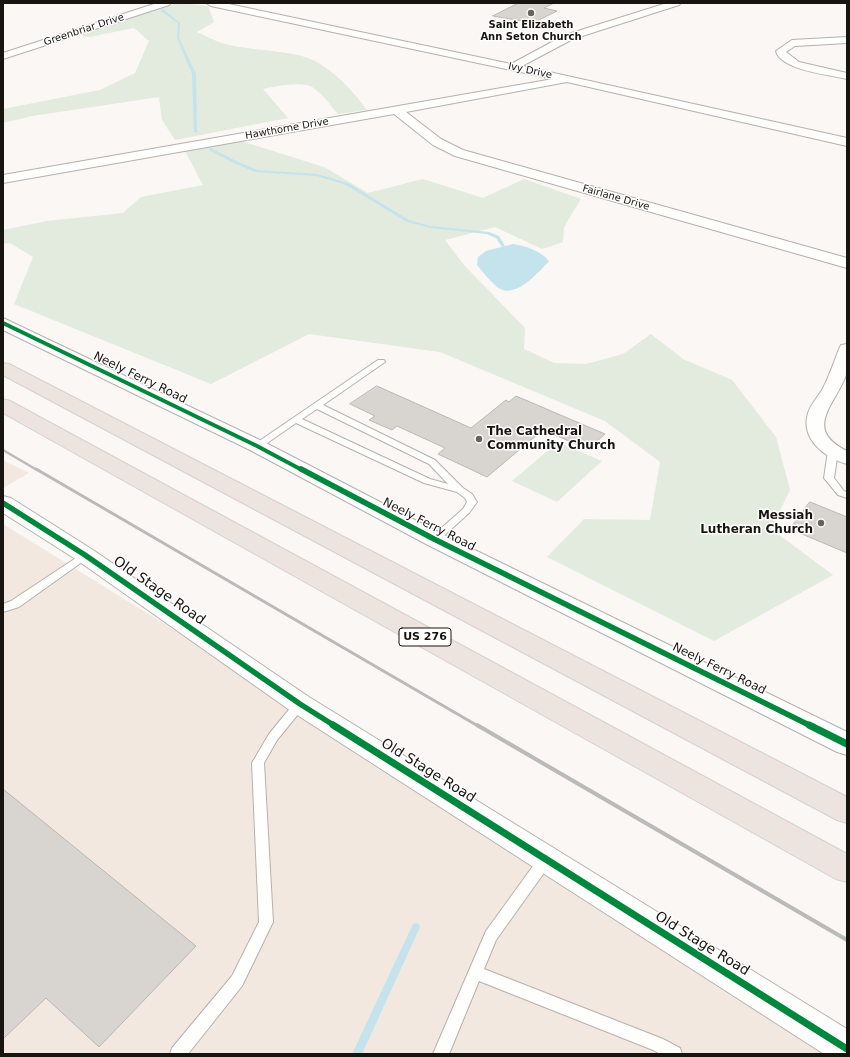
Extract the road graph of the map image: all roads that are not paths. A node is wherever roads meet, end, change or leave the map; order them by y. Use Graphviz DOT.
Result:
graph roads {
  1 [pos="166,3"];
  2 [pos="211,3"];
  3 [pos="676,3"];
  4 [pos="847,40"];
  5 [pos="3,56"];
  6 [pos="513,67"];
  7 [pos="847,76"];
  8 [pos="571,80"];
  9 [pos="396,110"];
  10 [pos="847,142"];
  11 [pos="3,179"];
  12 [pos="847,263"];
  13 [pos="3,323"];
  14 [pos="847,349"];
  15 [pos="381,362"];
  16 [pos="3,368"];
  17 [pos="3,405"];
  18 [pos="316,406"];
  19 [pos="296,420"];
  20 [pos="257,446"];
  21 [pos="840,454"];
  22 [pos="460,490"];
  23 [pos="847,496"];
  24 [pos="3,503"];
  25 [pos="434,539"];
  26 [pos="85,555"];
  27 [pos="3,608"];
  28 [pos="300,704"];
  29 [pos="847,744"];
  30 [pos="847,811"];
  31 [pos="546,859"];
  32 [pos="847,869"];
  33 [pos="476,973"];
  34 [pos="847,1049"];
  35 [pos="178,1054"];
  36 [pos="441,1054"];
  37 [pos="674,1054"];
  1 -- 5 [label="street, Greenbriar Drive"];
  2 -- 6 [label="street, Ivy Drive"];
  3 -- 6 [label="street"];
  4 -- 7 [label="street"];
  6 -- 8 [label="street, Ivy Drive"];
  8 -- 9 [label="street, Hawthorne Drive"];
  8 -- 10 [label="street, Ivy Drive"];
  9 -- 11 [label="street, Hawthorne Drive"];
  9 -- 12 [label="street, Fairlane Drive"];
  13 -- 20 [label="street, Neely Ferry Road"];
  14 -- 21 [label="street"];
  15 -- 18 [label="lane"];
  16 -- 30 [label="highway"];
  17 -- 32 [label="highway, US 276"];
  18 -- 19 [label="lane"];
  18 -- 22 [label="lane"];
  19 -- 20 [label="lane"];
  19 -- 22 [label="lane"];
  20 -- 25 [label="street, Neely Ferry Road"];
  21 -- 23 [label="lane"];
  22 -- 25 [label="lane"];
  24 -- 26 [label="street, Old Stage Road"];
  25 -- 29 [label="street, Neely Ferry Road"];
  26 -- 27 [label="lane"];
  26 -- 28 [label="street, Old Stage Road"];
  28 -- 31 [label="street, Old Stage Road"];
  28 -- 35 [label="lane"];
  31 -- 33 [label="lane"];
  31 -- 34 [label="street, Old Stage Road"];
  33 -- 36 [label="lane"];
  33 -- 37 [label="lane"];
}
